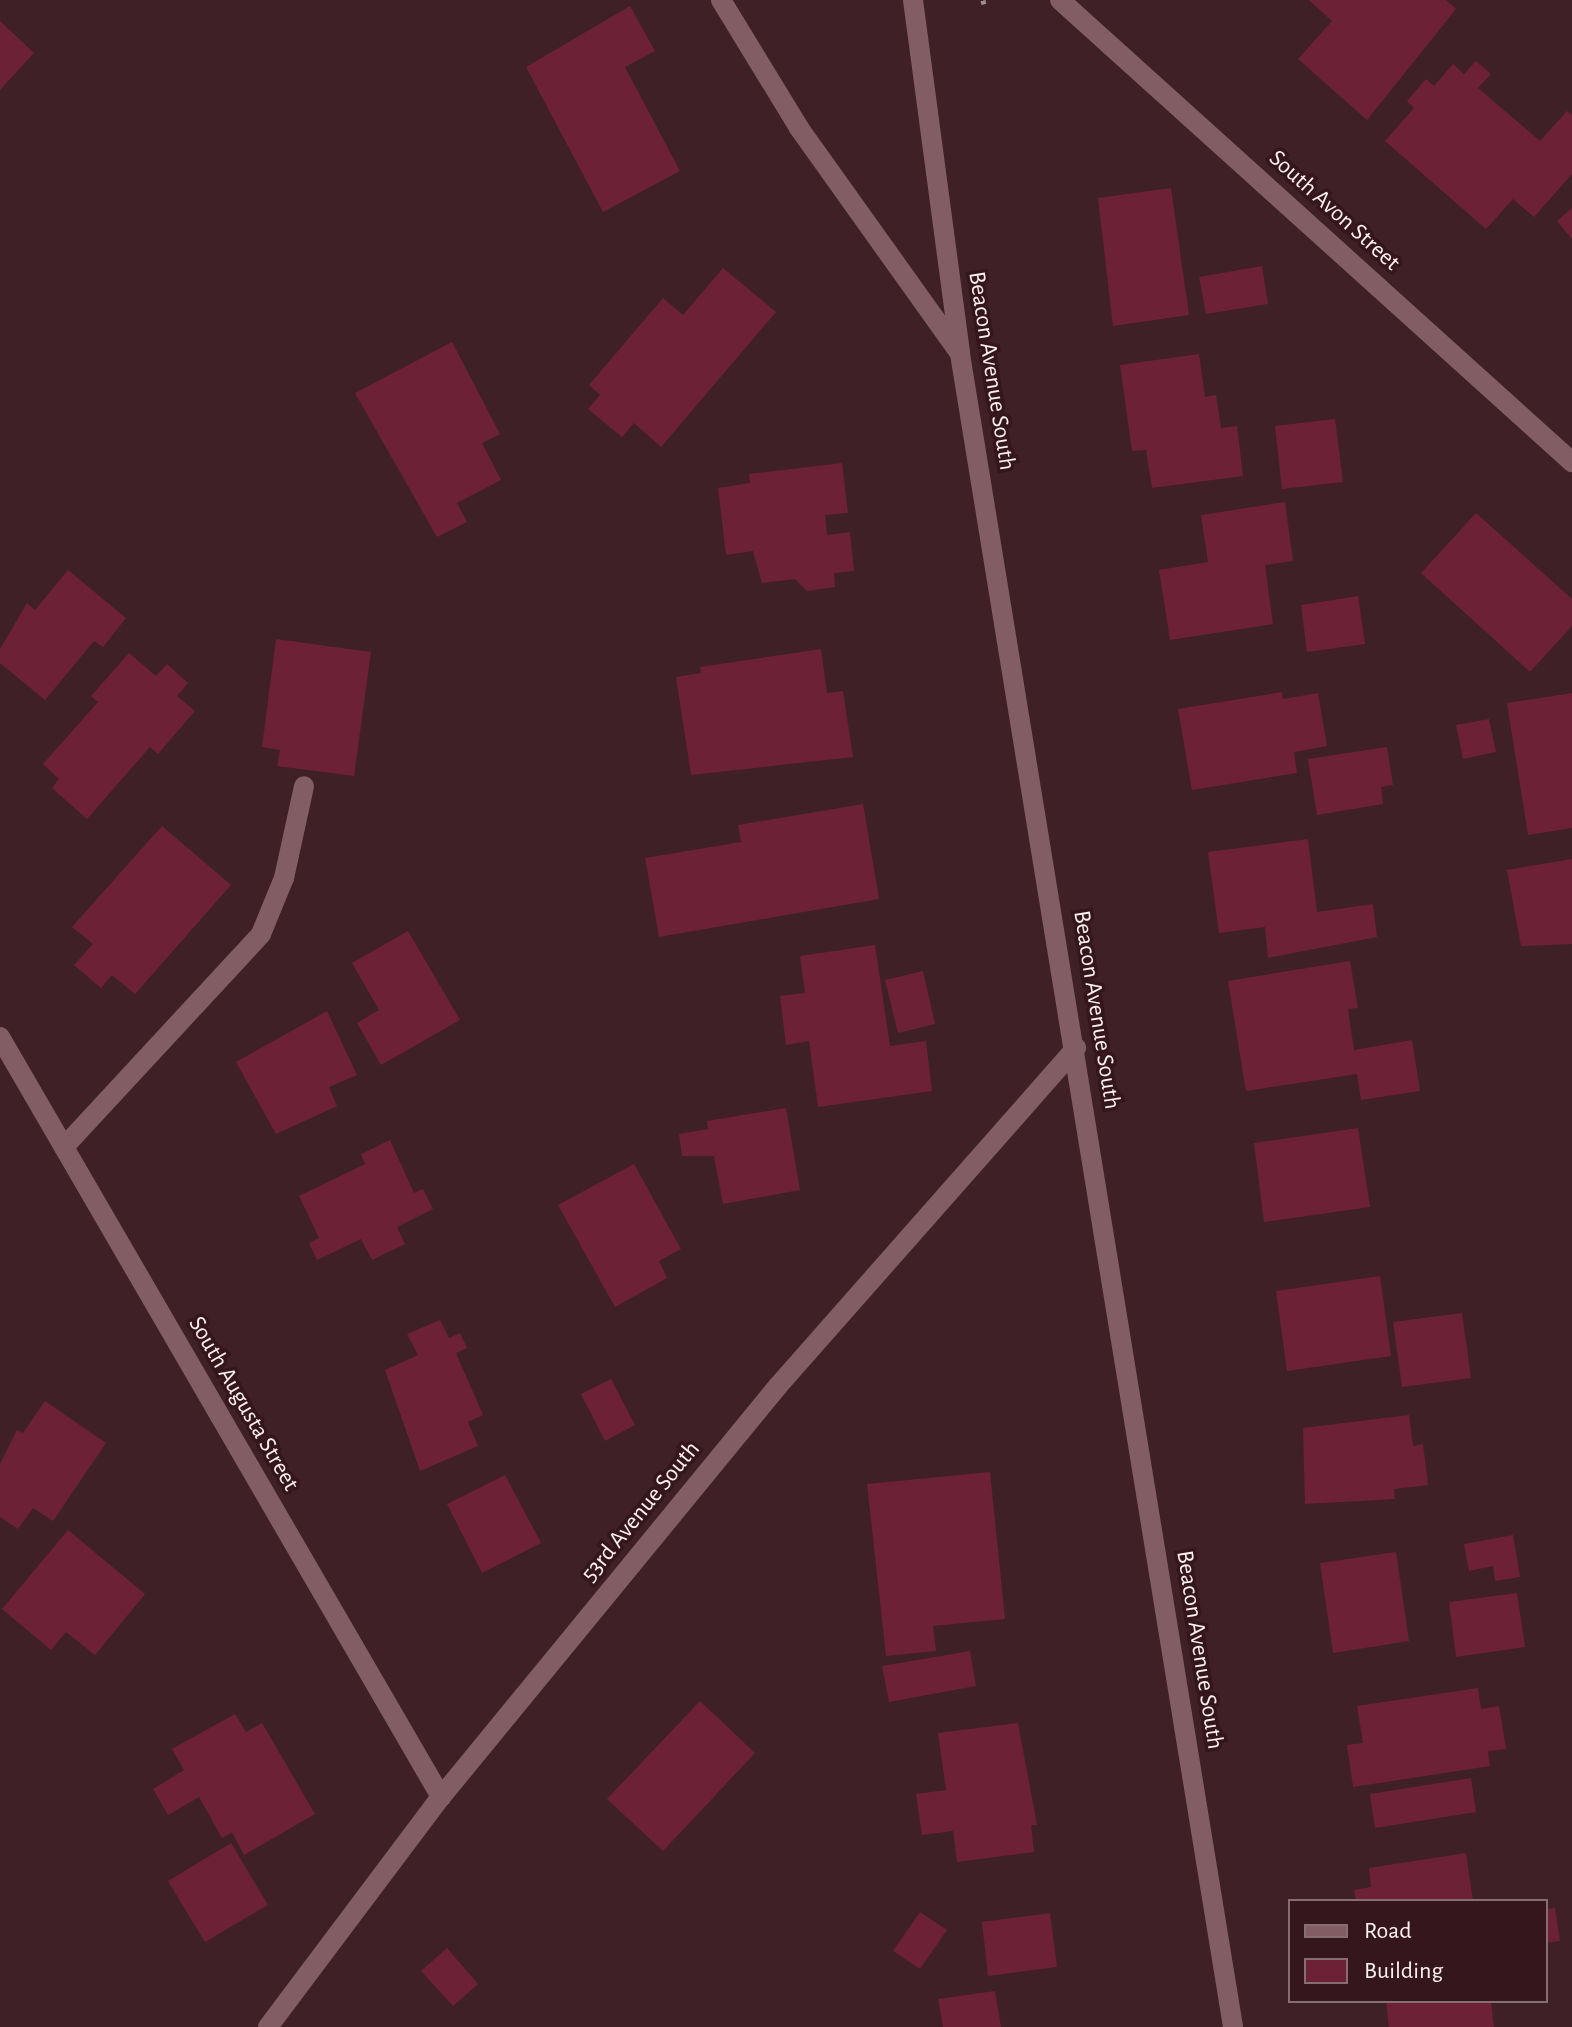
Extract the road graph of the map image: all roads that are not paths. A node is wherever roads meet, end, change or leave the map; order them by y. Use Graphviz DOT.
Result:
graph roads {
  1 [pos="721,0"];
  2 [pos="913,0"];
  3 [pos="1060,0"];
  4 [pos="960,354"];
  5 [pos="1572,462"];
  6 [pos="304,786"];
  7 [pos="0,1037"];
  8 [pos="1076,1048"];
  9 [pos="64,1147"];
  10 [pos="441,1797"];
  11 [pos="268,2027"];
  12 [pos="1233,2027"];
  1 -- 4 [label="street"];
  2 -- 4 [label="street, Beacon Avenue South"];
  3 -- 5 [label="street, South Avon Street"];
  4 -- 8 [label="street, Beacon Avenue South"];
  6 -- 9 [label="street"];
  7 -- 9 [label="street, South Augusta Street"];
  8 -- 10 [label="street, 53rd Avenue South"];
  8 -- 12 [label="street, Beacon Avenue South"];
  9 -- 10 [label="street, South Augusta Street"];
  10 -- 11 [label="street, 53rd Avenue South"];
}
